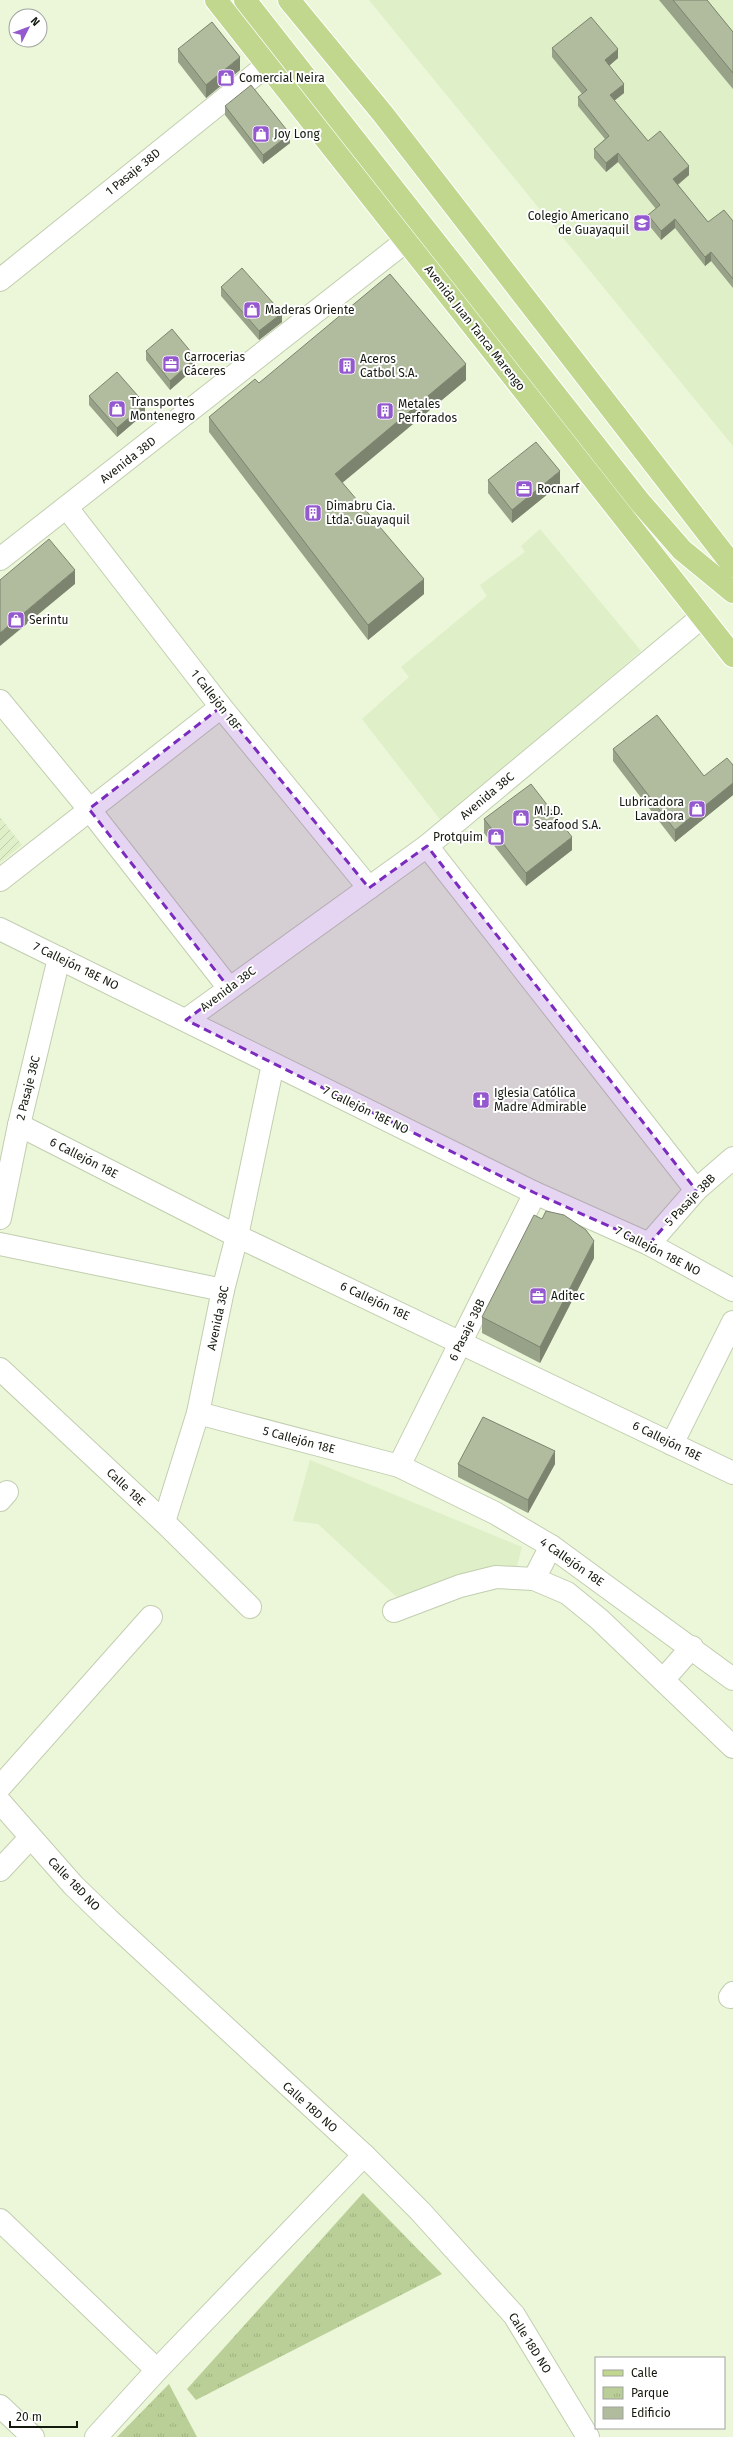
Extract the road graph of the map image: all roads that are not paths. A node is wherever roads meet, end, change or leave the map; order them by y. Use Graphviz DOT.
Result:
graph roads {
  1 [pos="216,0"];
  2 [pos="245,0"];
  3 [pos="289,0"];
  4 [pos="267,65"];
  5 [pos="406,241"];
  6 [pos="0,280"];
  7 [pos="67,508"];
  8 [pos="0,559"];
  9 [pos="733,566"];
  10 [pos="733,592"];
  11 [pos="702,617"];
  12 [pos="733,656"];
  13 [pos="0,701"];
  14 [pos="221,707"];
  15 [pos="89,809"];
  16 [pos="427,846"];
  17 [pos="0,880"];
  18 [pos="369,888"];
  19 [pos="0,929"];
  20 [pos="59,958"];
  21 [pos="229,988"];
  22 [pos="186,1020"];
  23 [pos="273,1064"];
  24 [pos="19,1125"];
  25 [pos="733,1158"];
  26 [pos="696,1190"];
  27 [pos="535,1193"];
  28 [pos="0,1218"];
  29 [pos="237,1236"];
  30 [pos="0,1244"];
  31 [pos="649,1244"];
  32 [pos="223,1290"];
  33 [pos="733,1290"];
  34 [pos="733,1322"];
  35 [pos="462,1342"];
  36 [pos="0,1369"];
  37 [pos="198,1413"];
  38 [pos="672,1444"];
  39 [pos="399,1466"];
  40 [pos="733,1473"];
  41 [pos="164,1522"];
  42 [pos="551,1546"];
  43 [pos="534,1579"];
  44 [pos="250,1607"];
  45 [pos="394,1611"];
  46 [pos="152,1617"];
  47 [pos="692,1647"];
  48 [pos="733,1679"];
  49 [pos="663,1680"];
  50 [pos="733,1747"];
  51 [pos="0,1787"];
  52 [pos="0,1802"];
  53 [pos="30,1838"];
  54 [pos="0,1870"];
  55 [pos="364,2155"];
  56 [pos="0,2220"];
  57 [pos="157,2370"];
  58 [pos="0,2406"];
  59 [pos="32,2437"];
  60 [pos="96,2437"];
  61 [pos="588,2437"];
  1 -- 4 [label="main road, Avenida Juan Tanca Marengo"];
  2 -- 10 [label="main road"];
  3 -- 9 [label="main road"];
  4 -- 5 [label="main road, Avenida Juan Tanca Marengo"];
  4 -- 6 [label="street, 1 Pasaje 38D"];
  5 -- 7 [label="street, Avenida 38D"];
  5 -- 11 [label="main road, Avenida Juan Tanca Marengo"];
  7 -- 8 [label="street, Avenida 38D"];
  7 -- 14 [label="street, 1 Callejón 18F"];
  11 -- 12 [label="main road, Avenida Juan Tanca Marengo"];
  11 -- 16 [label="street, Avenida 38C"];
  13 -- 15 [label="street"];
  14 -- 15 [label="street"];
  14 -- 18 [label="street, 1 Callejón 18F"];
  15 -- 17 [label="street"];
  15 -- 21 [label="street"];
  16 -- 18 [label="street, Avenida 38C"];
  16 -- 26 [label="street"];
  18 -- 21 [label="street, Avenida 38C"];
  19 -- 20 [label="street, 7 Callejón 18E NO"];
  20 -- 22 [label="street, 7 Callejón 18E NO"];
  20 -- 24 [label="street, 2 Pasaje 38C"];
  21 -- 22 [label="street, Avenida 38C"];
  22 -- 23 [label="street, 7 Callejón 18E NO"];
  23 -- 27 [label="street, 7 Callejón 18E NO"];
  23 -- 29 [label="street, Avenida 38C"];
  24 -- 28 [label="street, 2 Pasaje 38C"];
  24 -- 29 [label="street, 6 Callejón 18E"];
  25 -- 26 [label="street, 5 Pasaje 38B"];
  26 -- 31 [label="street, 5 Pasaje 38B"];
  27 -- 31 [label="street, 7 Callejón 18E NO"];
  27 -- 35 [label="street, 6 Pasaje 38B"];
  29 -- 32 [label="street, Avenida 38C"];
  29 -- 35 [label="street, 6 Callejón 18E"];
  30 -- 32 [label="street"];
  31 -- 33 [label="street, 7 Callejón 18E NO"];
  32 -- 37 [label="street, Avenida 38C"];
  34 -- 38 [label="street"];
  35 -- 38 [label="street, 6 Callejón 18E"];
  35 -- 39 [label="street, 6 Pasaje 38B"];
  36 -- 41 [label="street, Calle 18E"];
  37 -- 39 [label="street, 5 Callejón 18E"];
  37 -- 41 [label="street, Avenida 38C"];
  38 -- 40 [label="street, 6 Callejón 18E"];
  39 -- 42 [label="street, 4 Callejón 18E"];
  41 -- 44 [label="street, Calle 18E"];
  42 -- 43 [label="street"];
  42 -- 47 [label="street, 4 Callejón 18E"];
  43 -- 45 [label="street"];
  43 -- 49 [label="street"];
  46 -- 51 [label="street"];
  47 -- 48 [label="street, 4 Callejón 18E"];
  47 -- 49 [label="street"];
  49 -- 50 [label="street"];
  52 -- 53 [label="street, Calle 18D NO"];
  53 -- 54 [label="street"];
  53 -- 55 [label="street, Calle 18D NO"];
  55 -- 57 [label="street"];
  55 -- 61 [label="street, Calle 18D NO"];
  56 -- 57 [label="street"];
  57 -- 60 [label="street"];
  58 -- 59 [label="street"];
}
